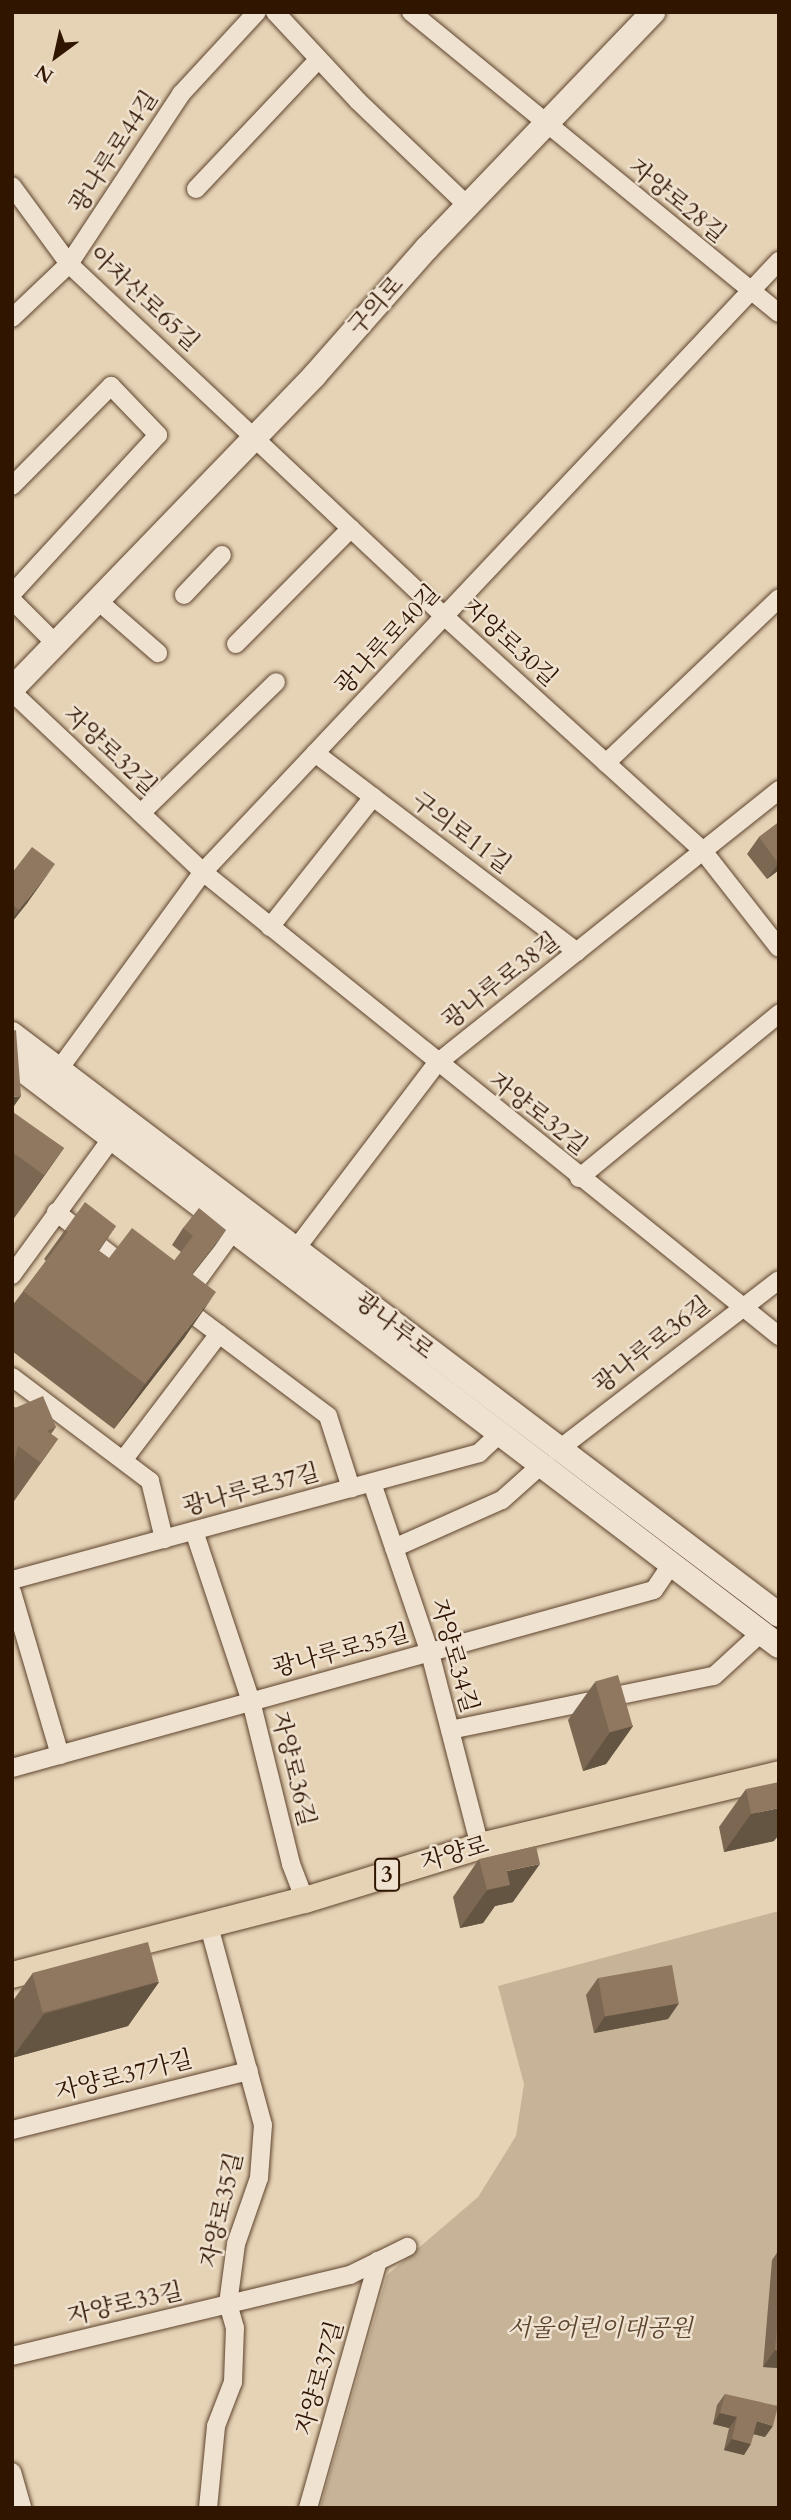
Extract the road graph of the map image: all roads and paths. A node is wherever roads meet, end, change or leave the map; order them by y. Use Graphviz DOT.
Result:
graph roads {
  1 [pos="257,12"];
  2 [pos="275,12"];
  3 [pos="411,12"];
  4 [pos="653,12"];
  5 [pos="318,60"];
  6 [pos="546,126"];
  7 [pos="12,186"];
  8 [pos="196,189"];
  9 [pos="468,206"];
  10 [pos="779,261"];
  11 [pos="69,264"];
  12 [pos="750,291"];
  13 [pos="779,313"];
  14 [pos="12,318"];
  15 [pos="256,436"];
  16 [pos="12,486"];
  17 [pos="351,528"];
  18 [pos="222,555"];
  19 [pos="12,594"];
  20 [pos="184,595"];
  21 [pos="779,598"];
  22 [pos="12,600"];
  23 [pos="97,600"];
  24 [pos="444,616"];
  25 [pos="55,643"];
  26 [pos="236,645"];
  27 [pos="158,653"];
  28 [pos="276,682"];
  29 [pos="12,691"];
  30 [pos="315,753"];
  31 [pos="606,763"];
  32 [pos="779,790"];
  33 [pos="373,797"];
  34 [pos="141,813"];
  35 [pos="703,851"];
  36 [pos="203,872"];
  37 [pos="270,927"];
  38 [pos="779,948"];
  39 [pos="577,952"];
  40 [pos="779,1014"];
  41 [pos="12,1034"];
  42 [pos="12,1062"];
  43 [pos="436,1064"];
  44 [pos="57,1072"];
  45 [pos="112,1138"];
  46 [pos="579,1178"];
  47 [pos="55,1212"];
  48 [pos="234,1230"];
  49 [pos="295,1250"];
  50 [pos="12,1275"];
  51 [pos="779,1280"];
  52 [pos="180,1305"];
  53 [pos="742,1307"];
  54 [pos="219,1335"];
  55 [pos="779,1336"];
  56 [pos="12,1377"];
  57 [pos="498,1435"];
  58 [pos="124,1459"];
  59 [pos="548,1459"];
  60 [pos="372,1483"];
  61 [pos="351,1488"];
  62 [pos="194,1531"];
  63 [pos="164,1539"];
  64 [pos="394,1548"];
  65 [pos="671,1565"];
  66 [pos="12,1580"];
  67 [pos="12,1592"];
  68 [pos="779,1615"];
  69 [pos="770,1639"];
  70 [pos="430,1653"];
  71 [pos="251,1701"];
  72 [pos="450,1730"];
  73 [pos="60,1755"];
  74 [pos="12,1769"];
  75 [pos="779,1774"];
  76 [pos="480,1846"];
  77 [pos="305,1900"];
  78 [pos="209,1926"];
  79 [pos="12,1975"];
  80 [pos="248,2071"];
  81 [pos="12,2130"];
  82 [pos="407,2247"];
  83 [pos="378,2261"];
  84 [pos="228,2304"];
  85 [pos="12,2356"];
  86 [pos="12,2472"];
  87 [pos="22,2508"];
  88 [pos="208,2508"];
  89 [pos="308,2508"];
  1 -- 11 [label="street, 광나루로44길"];
  2 -- 5 [label="street"];
  3 -- 6 [label="street, 자양로28길"];
  4 -- 6 [label="main road, 구의로"];
  5 -- 8 [label="street"];
  5 -- 9 [label="street"];
  6 -- 9 [label="main road, 구의로"];
  6 -- 12 [label="street, 자양로28길"];
  7 -- 11 [label="street, 아차산로65길"];
  9 -- 15 [label="main road, 구의로"];
  10 -- 12 [label="street, 광나루로40길"];
  11 -- 14 [label="street, 광나루로44길"];
  11 -- 15 [label="street, 아차산로65길"];
  12 -- 13 [label="street, 자양로28길"];
  12 -- 24 [label="street, 광나루로40길"];
  15 -- 17 [label="street, 자양로30길"];
  15 -- 23 [label="main road, 구의로"];
  16 -- 19 [label="street"];
  17 -- 24 [label="street, 자양로30길"];
  17 -- 26 [label="street"];
  18 -- 20 [label="street"];
  21 -- 31 [label="street"];
  22 -- 25 [label="street"];
  23 -- 25 [label="main road, 구의로"];
  23 -- 27 [label="street"];
  24 -- 30 [label="street, 광나루로40길"];
  24 -- 31 [label="street, 자양로30길"];
  25 -- 29 [label="main road, 구의로"];
  28 -- 34 [label="street"];
  29 -- 34 [label="street, 자양로32길"];
  30 -- 33 [label="street, 구의로11길"];
  30 -- 36 [label="street, 광나루로40길"];
  31 -- 35 [label="street, 자양로30길"];
  32 -- 35 [label="street, 광나루로38길"];
  33 -- 37 [label="street"];
  33 -- 39 [label="street, 구의로11길"];
  34 -- 36 [label="street, 자양로32길"];
  35 -- 38 [label="street, 자양로30길"];
  35 -- 39 [label="street, 광나루로38길"];
  36 -- 37 [label="street, 자양로32길"];
  36 -- 44 [label="street, 광나루로40길"];
  37 -- 43 [label="street, 자양로32길"];
  39 -- 43 [label="street, 광나루로38길"];
  40 -- 46 [label="street"];
  41 -- 44 [label="main road, 광나루로"];
  42 -- 45 [label="main road, 광나루로"];
  43 -- 46 [label="street, 자양로32길"];
  43 -- 49 [label="street, 광나루로38길"];
  44 -- 49 [label="main road, 광나루로"];
  45 -- 47 [label="street"];
  45 -- 48 [label="main road, 광나루로"];
  46 -- 53 [label="street, 자양로32길"];
  47 -- 50 [label="street"];
  47 -- 52 [label="street, 광나루로37길"];
  48 -- 52 [label="street"];
  48 -- 57 [label="main road, 광나루로"];
  49 -- 59 [label="main road, 광나루로"];
  51 -- 53 [label="street, 광나루로36길"];
  52 -- 54 [label="street, 광나루로37길"];
  53 -- 55 [label="street, 자양로32길"];
  53 -- 59 [label="street, 광나루로36길"];
  54 -- 58 [label="street"];
  54 -- 61 [label="street, 광나루로37길"];
  56 -- 58 [label="street, 광나루로37길"];
  57 -- 59 [label="main road, 광나루로"];
  57 -- 60 [label="street, 광나루로37길"];
  58 -- 63 [label="street, 광나루로37길"];
  59 -- 64 [label="street"];
  59 -- 65 [label="main road, 광나루로"];
  59 -- 68 [label="main road, 광나루로"];
  60 -- 61 [label="street, 광나루로37길"];
  60 -- 64 [label="street, 자양로34길"];
  61 -- 62 [label="street, 광나루로37길"];
  62 -- 63 [label="street, 광나루로37길"];
  62 -- 71 [label="street, 자양로36길"];
  63 -- 66 [label="street, 광나루로37길"];
  64 -- 70 [label="street, 자양로34길"];
  65 -- 69 [label="main road, 광나루로"];
  65 -- 70 [label="street, 광나루로35길"];
  67 -- 73 [label="street"];
  69 -- 72 [label="street, 광나루로"];
  70 -- 71 [label="street, 광나루로35길"];
  70 -- 72 [label="street, 자양로34길"];
  71 -- 73 [label="street, 광나루로35길"];
  71 -- 77 [label="street, 자양로36길"];
  72 -- 76 [label="street, 자양로34길"];
  73 -- 74 [label="street, 광나루로35길"];
  75 -- 76 [label="main road, 자양로 / 3"];
  76 -- 77 [label="main road, 자양로 / 3"];
  77 -- 78 [label="main road, 자양로 / 3"];
  78 -- 79 [label="main road, 자양로 / 3"];
  78 -- 80 [label="street, 자양로35길"];
  80 -- 81 [label="street, 자양로37가길"];
  80 -- 84 [label="street, 자양로35길"];
  82 -- 83 [label="street, 자양로33길"];
  83 -- 84 [label="street, 자양로33길"];
  83 -- 89 [label="street, 자양로37길"];
  84 -- 85 [label="street, 자양로33길"];
  84 -- 88 [label="street, 자양로35길"];
  86 -- 87 [label="street"];
}
